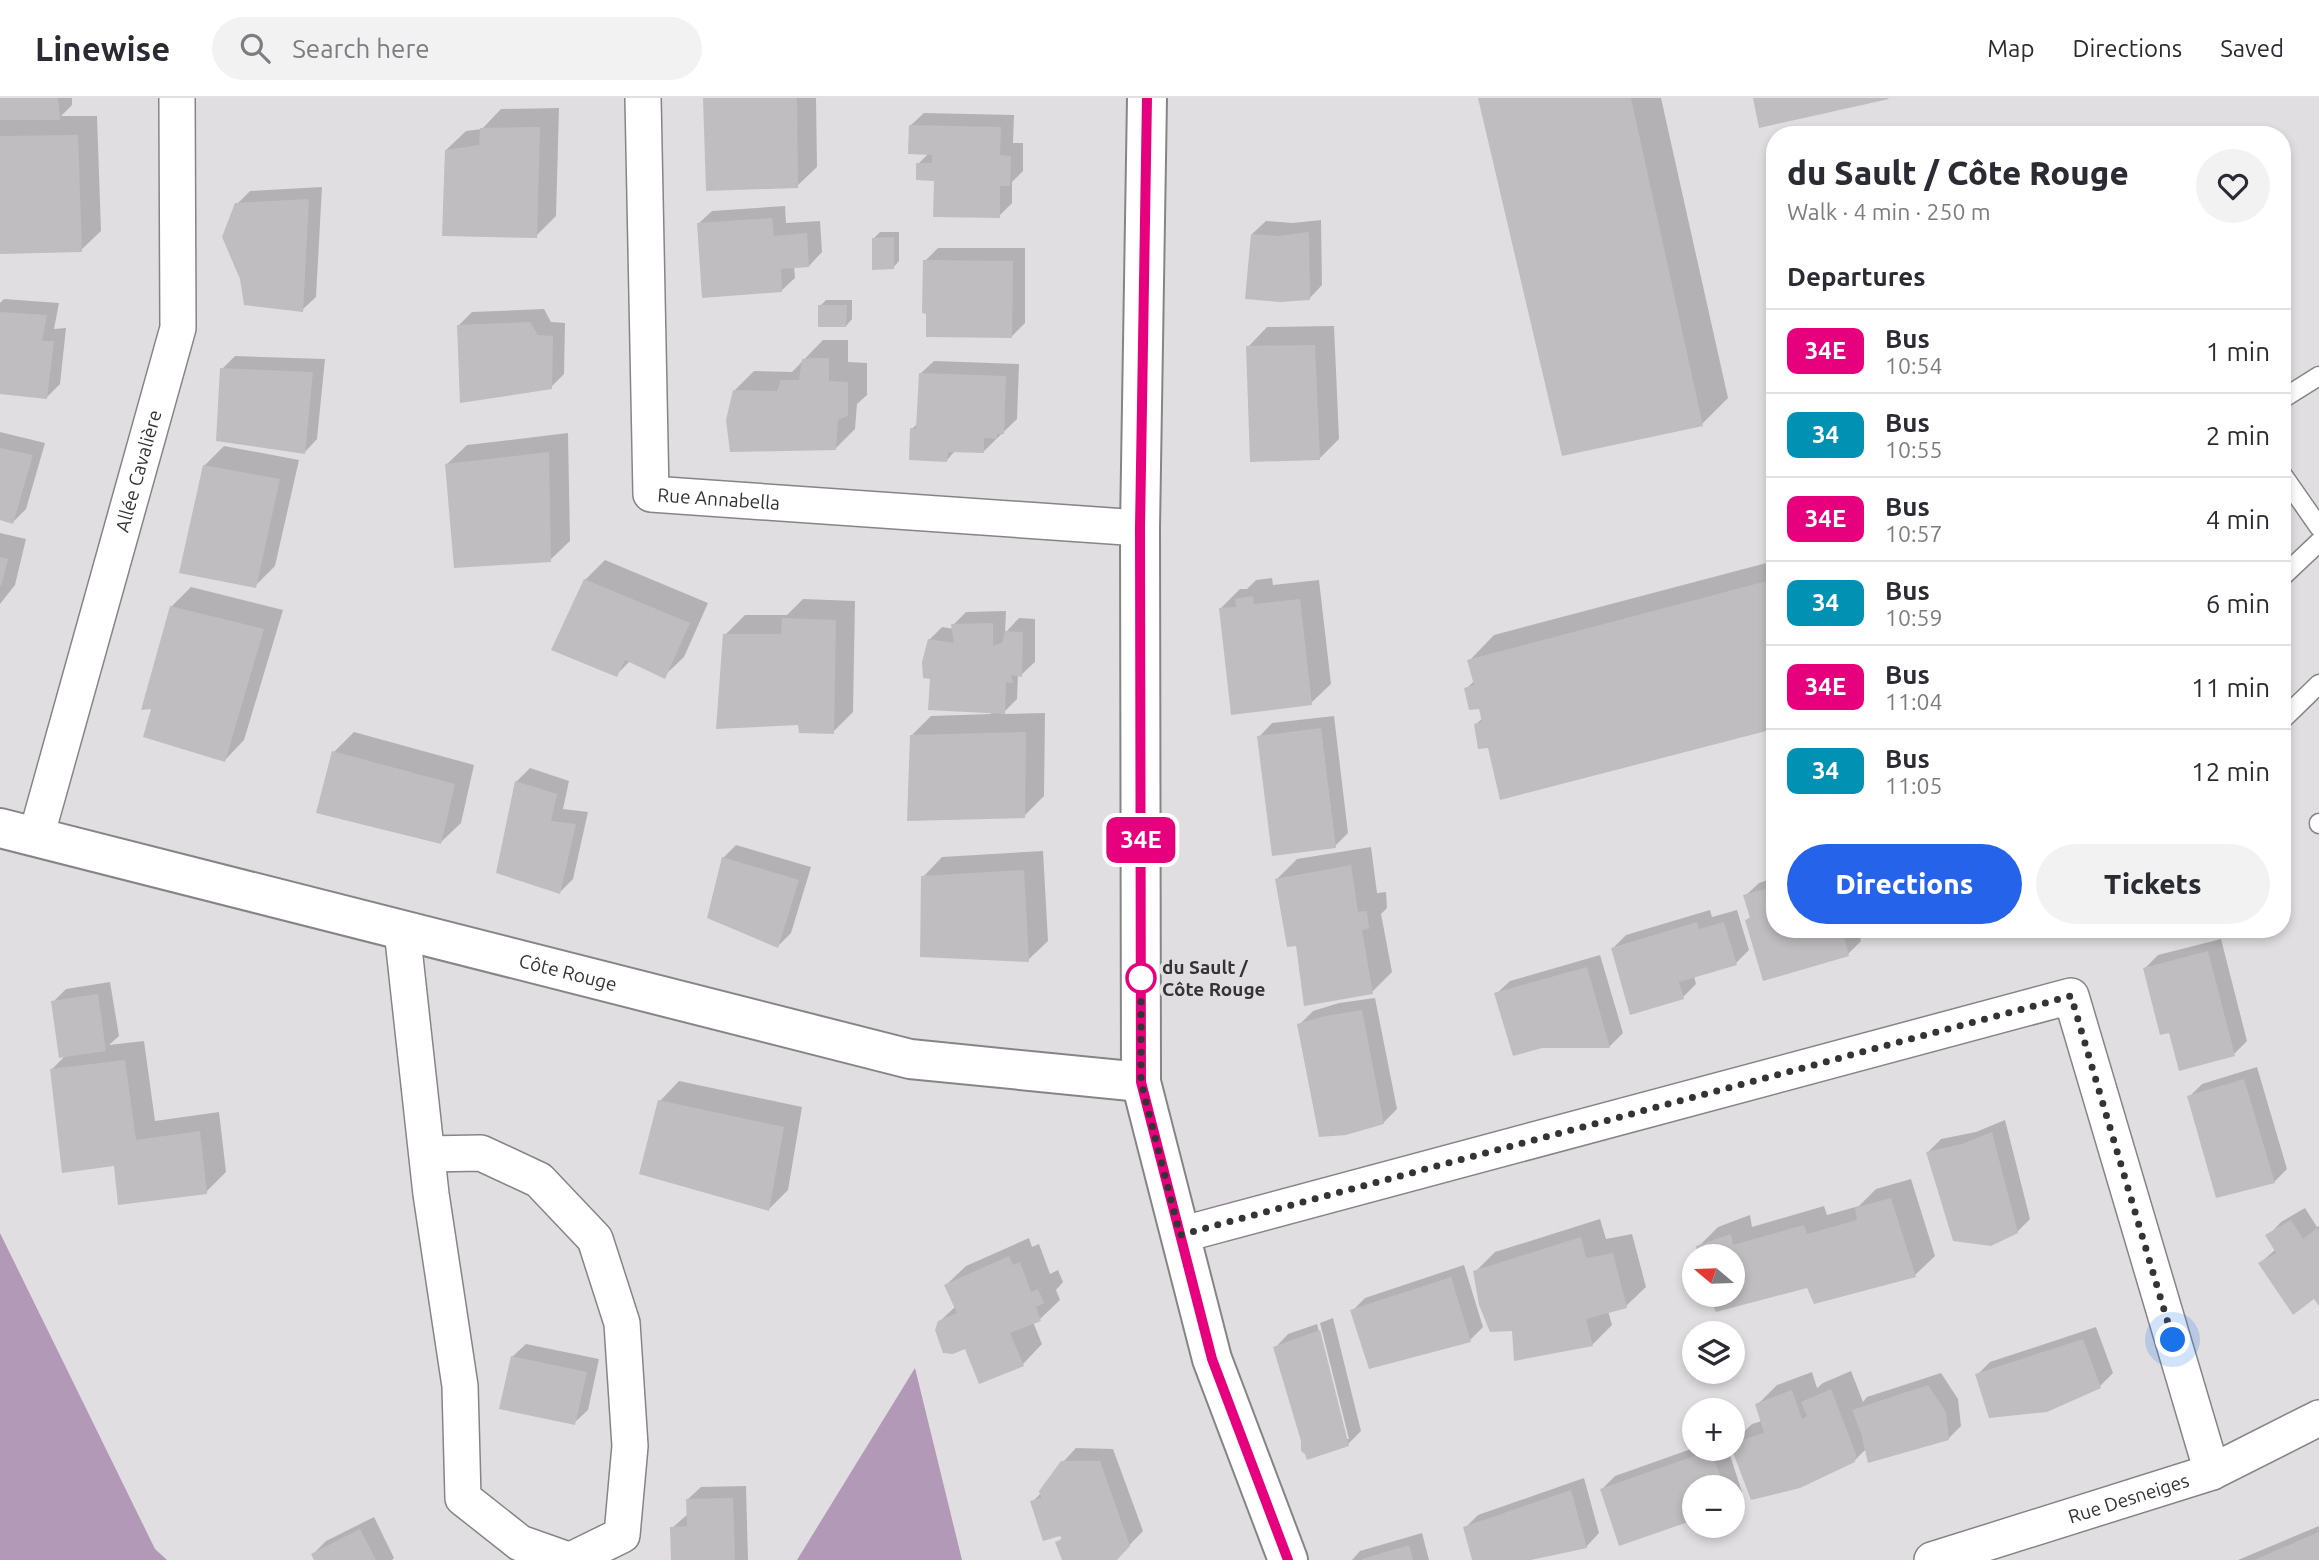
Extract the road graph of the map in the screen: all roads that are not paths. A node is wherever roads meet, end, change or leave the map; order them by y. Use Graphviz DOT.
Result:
graph roads {
  1 [pos="177,98"];
  2 [pos="643,98"];
  3 [pos="1147,98"];
  4 [pos="2319,376"];
  5 [pos="2291,393"];
  6 [pos="2291,487"];
  7 [pos="2319,527"];
  8 [pos="1140,528"];
  9 [pos="2319,542"];
  10 [pos="2291,568"];
  11 [pos="2319,684"];
  12 [pos="2291,712"];
  13 [pos="0,828"];
  14 [pos="36,837"];
  15 [pos="402,930"];
  16 [pos="1141,1082"];
  17 [pos="427,1154"];
  18 [pos="1180,1235"];
  19 [pos="2319,1418"];
  20 [pos="2212,1472"];
  21 [pos="570,1560"];
  22 [pos="1288,1560"];
  23 [pos="1932,1560"];
  1 -- 14 [label="street, Allée Cavalière"];
  2 -- 8 [label="street, Rue Annabella"];
  3 -- 8 [label="street"];
  4 -- 5 [label="lane"];
  6 -- 7 [label="lane"];
  8 -- 16 [label="street"];
  9 -- 10 [label="lane"];
  11 -- 12 [label="lane"];
  13 -- 14 [label="street, Côte Rouge"];
  14 -- 15 [label="street, Côte Rouge"];
  15 -- 16 [label="street, Côte Rouge"];
  15 -- 17 [label="street"];
  16 -- 18 [label="street"];
  17 -- 21 [label="street"];
  17 -- 21 [label="street"];
  18 -- 20 [label="street"];
  18 -- 22 [label="street"];
  19 -- 20 [label="street, Rue Desneiges"];
  20 -- 23 [label="street, Rue Desneiges"];
}
